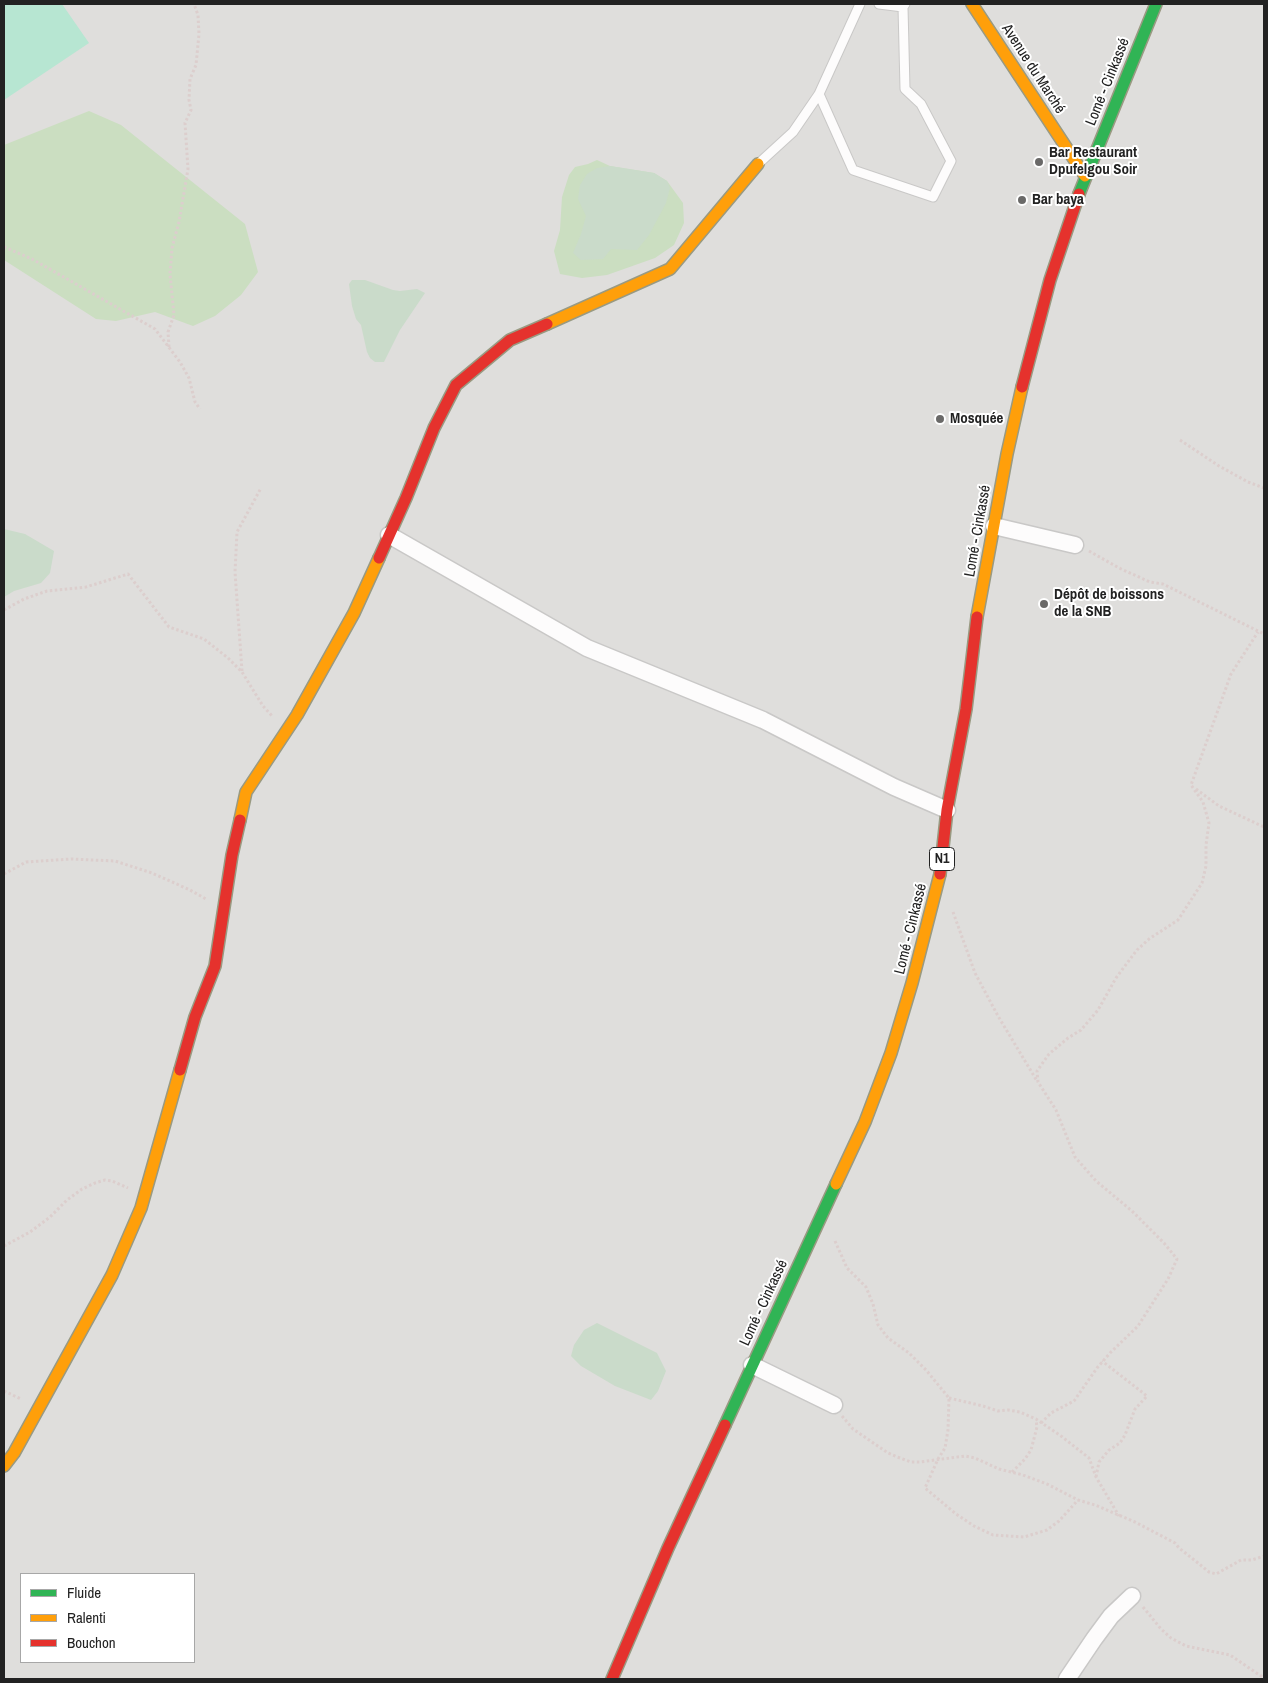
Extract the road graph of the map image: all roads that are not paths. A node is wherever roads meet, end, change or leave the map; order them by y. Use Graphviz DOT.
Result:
graph roads {
  1 [pos="860,4"];
  2 [pos="878,4"];
  3 [pos="972,4"];
  4 [pos="1156,4"];
  5 [pos="904,6"];
  6 [pos="819,94"];
  7 [pos="758,164"];
  8 [pos="1085,176"];
  9 [pos="994,526"];
  10 [pos="389,536"];
  11 [pos="1075,545"];
  12 [pos="948,810"];
  13 [pos="752,1366"];
  14 [pos="834,1405"];
  15 [pos="4,1466"];
  16 [pos="1132,1596"];
  17 [pos="612,1679"];
  18 [pos="1067,1679"];
  1 -- 6 [label="lane"];
  2 -- 5 [label="lane"];
  3 -- 8 [label="main road, Avenue du Marché"];
  4 -- 8 [label="main road, Lomé - Cinkassé / N1"];
  5 -- 6 [label="lane"];
  6 -- 7 [label="lane"];
  7 -- 10 [label="main road"];
  8 -- 9 [label="main road, Lomé - Cinkassé / N1"];
  9 -- 11 [label="street"];
  9 -- 12 [label="main road, Lomé - Cinkassé / N1"];
  10 -- 12 [label="street"];
  10 -- 15 [label="main road"];
  12 -- 13 [label="main road, Lomé - Cinkassé / N1"];
  13 -- 14 [label="street"];
  13 -- 17 [label="main road, Lomé - Cinkassé / N1"];
  16 -- 18 [label="street"];
}
